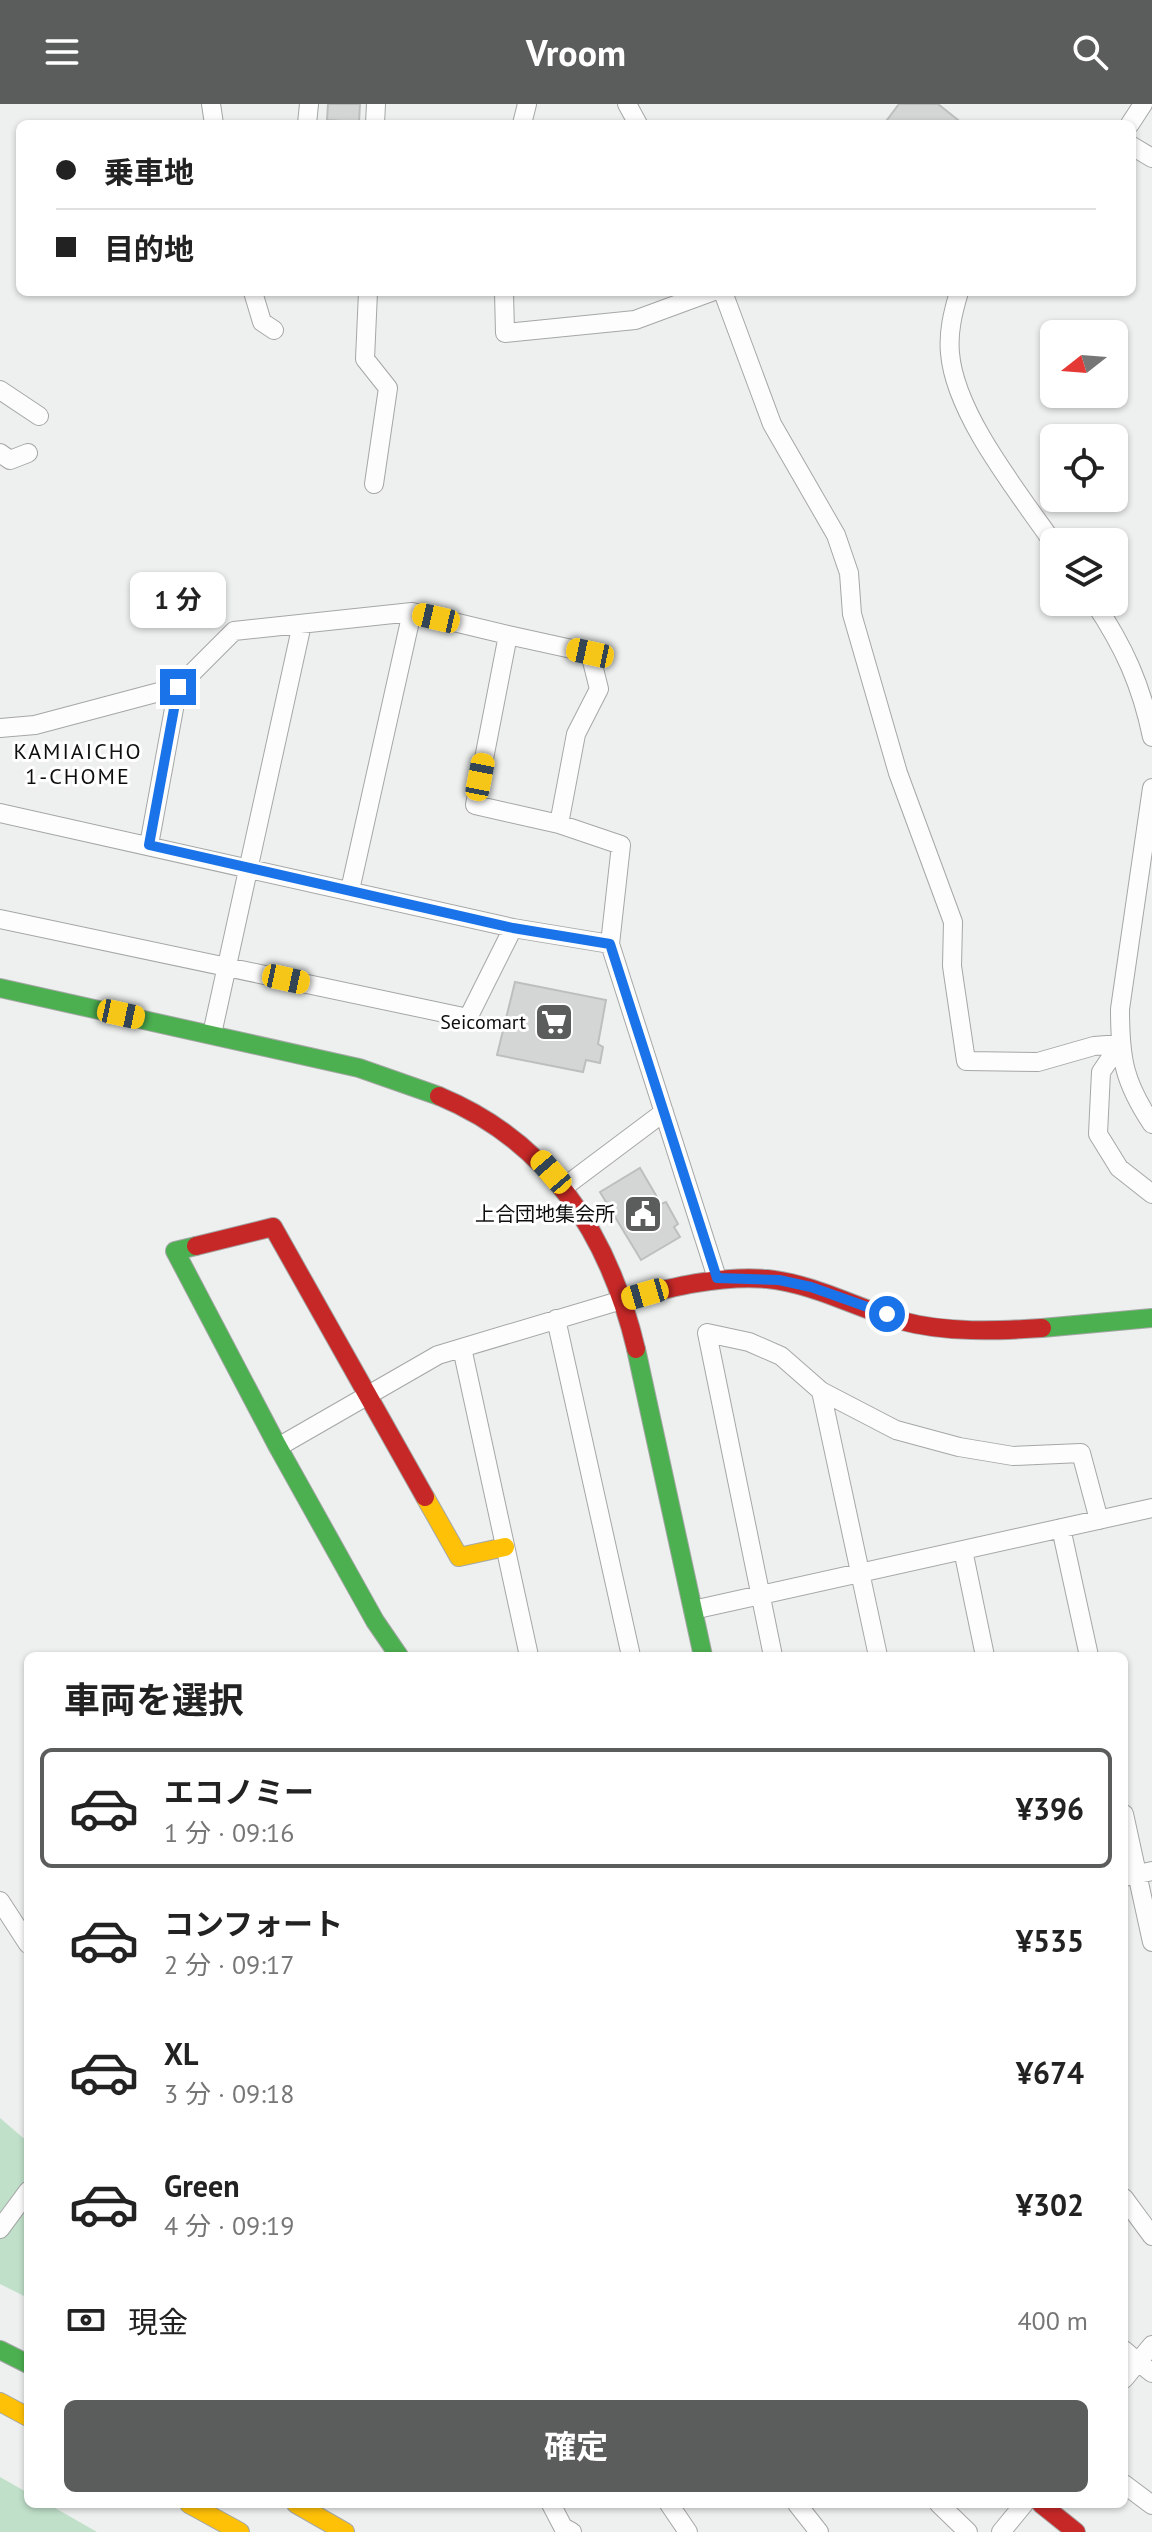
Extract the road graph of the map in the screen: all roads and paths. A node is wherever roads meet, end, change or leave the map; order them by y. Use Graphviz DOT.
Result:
graph roads {
  1 [pos="254,296"];
  2 [pos="368,296"];
  3 [pos="504,296"];
  4 [pos="700,296"];
  5 [pos="724,296"];
  6 [pos="958,296"];
  7 [pos="274,330"];
  8 [pos="0,390"];
  9 [pos="39,416"];
  10 [pos="0,453"];
  11 [pos="28,453"];
  12 [pos="374,484"];
  13 [pos="1043,528"];
  14 [pos="412,612"];
  15 [pos="1103,616"];
  16 [pos="302,624"];
  17 [pos="508,635"];
  18 [pos="178,687"];
  19 [pos="1148,699"];
  20 [pos="0,728"];
  21 [pos="1152,737"];
  22 [pos="1152,788"];
  23 [pos="0,813"];
  24 [pos="559,824"];
  25 [pos="149,845"];
  26 [pos="248,867"];
  27 [pos="350,890"];
  28 [pos="0,919"];
  29 [pos="513,928"];
  30 [pos="610,944"];
  31 [pos="226,966"];
  32 [pos="0,988"];
  33 [pos="212,1034"];
  34 [pos="1120,1044"];
  35 [pos="664,1112"];
  36 [pos="1152,1124"];
  37 [pos="564,1187"];
  38 [pos="1152,1194"];
  39 [pos="717,1278"];
  40 [pos="622,1300"];
  41 [pos="1152,1318"];
  42 [pos="556,1319"];
  43 [pos="462,1348"];
  44 [pos="821,1391"];
  45 [pos="367,1396"];
  46 [pos="278,1447"];
  47 [pos="1152,1508"];
  48 [pos="1099,1520"];
  49 [pos="1061,1528"];
  50 [pos="505,1547"];
  51 [pos="963,1550"];
  52 [pos="860,1573"];
  53 [pos="759,1595"];
  54 [pos="693,1610"];
  55 [pos="396,1652"];
  56 [pos="528,1652"];
  57 [pos="630,1652"];
  58 [pos="702,1652"];
  59 [pos="772,1652"];
  60 [pos="877,1652"];
  61 [pos="984,1652"];
  62 [pos="1088,1652"];
  63 [pos="1128,1831"];
  64 [pos="1138,1874"];
  65 [pos="0,1901"];
  66 [pos="24,1938"];
  67 [pos="1152,1942"];
  68 [pos="24,2196"];
  69 [pos="1128,2203"];
  70 [pos="0,2229"];
  71 [pos="1152,2236"];
  72 [pos="1152,2345"];
  73 [pos="0,2350"];
  74 [pos="24,2362"];
  75 [pos="1138,2362"];
  76 [pos="0,2402"];
  77 [pos="24,2415"];
  78 [pos="1128,2487"];
  79 [pos="1152,2505"];
  80 [pos="196,2508"];
  81 [pos="303,2508"];
  82 [pos="553,2508"];
  83 [pos="672,2508"];
  84 [pos="800,2508"];
  85 [pos="943,2508"];
  86 [pos="1021,2508"];
  87 [pos="1046,2508"];
  88 [pos="684,2527"];
  89 [pos="240,2532"];
  90 [pos="345,2532"];
  91 [pos="572,2532"];
  92 [pos="662,2532"];
  93 [pos="819,2532"];
  94 [pos="968,2532"];
  95 [pos="1001,2532"];
  96 [pos="1076,2532"];
  1 -- 7 [label="street"];
  2 -- 12 [label="street"];
  3 -- 4 [label="street"];
  5 -- 34 [label="street"];
  6 -- 13 [label="street"];
  8 -- 9 [label="street"];
  10 -- 11 [label="street"];
  14 -- 16 [label="street"];
  14 -- 17 [label="street"];
  14 -- 27 [label="street"];
  15 -- 19 [label="street"];
  16 -- 18 [label="street"];
  16 -- 26 [label="street"];
  17 -- 24 [label="street"];
  17 -- 24 [label="street"];
  18 -- 20 [label="street"];
  18 -- 25 [label="street"];
  19 -- 21 [label="street"];
  22 -- 34 [label="street"];
  23 -- 25 [label="street"];
  24 -- 30 [label="street"];
  25 -- 26 [label="street"];
  26 -- 27 [label="street"];
  26 -- 31 [label="street"];
  27 -- 29 [label="street"];
  28 -- 31 [label="street"];
  29 -- 30 [label="street"];
  29 -- 31 [label="street"];
  30 -- 35 [label="street"];
  31 -- 33 [label="street"];
  32 -- 33 [label="main road"];
  33 -- 37 [label="main road"];
  34 -- 36 [label="street"];
  34 -- 38 [label="street"];
  35 -- 37 [label="street"];
  35 -- 39 [label="street"];
  37 -- 40 [label="main road"];
  39 -- 40 [label="main road"];
  39 -- 41 [label="main road"];
  40 -- 42 [label="street"];
  40 -- 54 [label="main road"];
  42 -- 43 [label="street"];
  42 -- 57 [label="street"];
  43 -- 45 [label="street"];
  43 -- 50 [label="street"];
  44 -- 48 [label="street"];
  44 -- 52 [label="street"];
  44 -- 53 [label="street"];
  45 -- 46 [label="street"];
  45 -- 46 [label="main road"];
  45 -- 50 [label="main road"];
  46 -- 55 [label="main road"];
  47 -- 48 [label="street"];
  48 -- 49 [label="street"];
  49 -- 51 [label="street"];
  49 -- 62 [label="street"];
  50 -- 56 [label="street"];
  51 -- 52 [label="street"];
  51 -- 61 [label="street"];
  52 -- 53 [label="street"];
  52 -- 60 [label="street"];
  53 -- 54 [label="street"];
  53 -- 59 [label="street"];
  54 -- 58 [label="main road"];
  63 -- 64 [label="street"];
  64 -- 67 [label="street"];
  65 -- 66 [label="street"];
  68 -- 70 [label="street"];
  69 -- 71 [label="street"];
  72 -- 75 [label="street"];
  73 -- 74 [label="main road"];
  76 -- 77 [label="main road"];
  78 -- 79 [label="street"];
  80 -- 89 [label="main road"];
  81 -- 90 [label="main road"];
  82 -- 91 [label="street"];
  83 -- 88 [label="street"];
  84 -- 93 [label="street"];
  85 -- 94 [label="street"];
  86 -- 95 [label="street"];
  87 -- 96 [label="main road"];
  88 -- 92 [label="street"];
}
